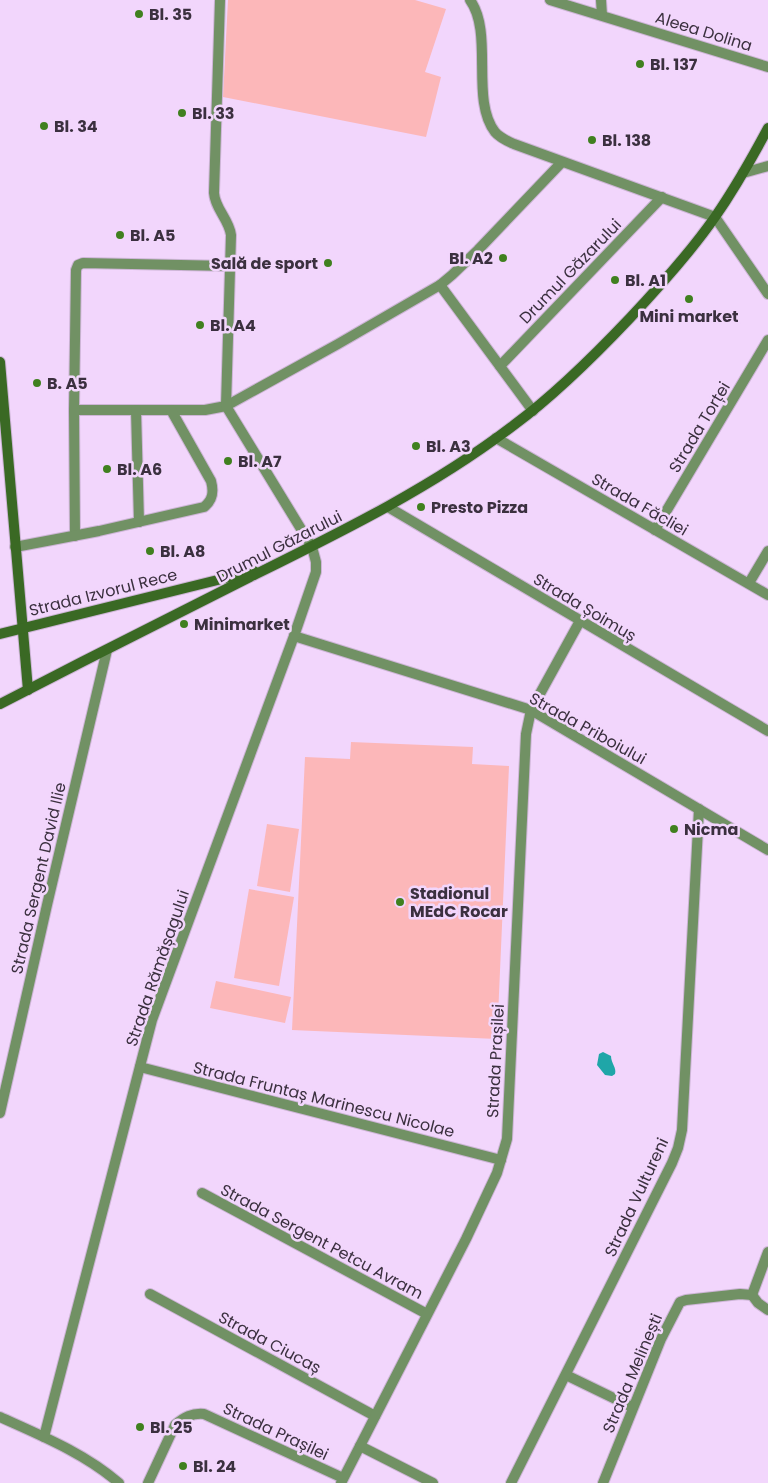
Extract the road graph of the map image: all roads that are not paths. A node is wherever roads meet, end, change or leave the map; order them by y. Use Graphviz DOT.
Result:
graph roads {
  1 [pos="220,0"];
  2 [pos="470,0"];
  3 [pos="550,0"];
  4 [pos="601,0"];
  5 [pos="602,15"];
  6 [pos="768,67"];
  7 [pos="768,128"];
  8 [pos="562,162"];
  9 [pos="768,166"];
  10 [pos="743,173"];
  11 [pos="662,197"];
  12 [pos="715,217"];
  13 [pos="229,266"];
  14 [pos="440,284"];
  15 [pos="768,294"];
  16 [pos="768,340"];
  17 [pos="0,362"];
  18 [pos="500,366"];
  19 [pos="226,406"];
  20 [pos="74,410"];
  21 [pos="136,410"];
  22 [pos="171,410"];
  23 [pos="533,411"];
  24 [pos="496,438"];
  25 [pos="388,507"];
  26 [pos="139,522"];
  27 [pos="655,530"];
  28 [pos="75,536"];
  29 [pos="15,546"];
  30 [pos="312,547"];
  31 [pos="768,551"];
  32 [pos="272,566"];
  33 [pos="749,584"];
  34 [pos="768,594"];
  35 [pos="580,621"];
  36 [pos="22,628"];
  37 [pos="0,634"];
  38 [pos="294,636"];
  39 [pos="107,650"];
  40 [pos="28,690"];
  41 [pos="0,704"];
  42 [pos="531,710"];
  43 [pos="768,732"];
  44 [pos="699,809"];
  45 [pos="768,850"];
  46 [pos="140,1067"];
  47 [pos="0,1113"];
  48 [pos="502,1160"];
  49 [pos="202,1193"];
  50 [pos="768,1252"];
  51 [pos="150,1294"];
  52 [pos="752,1295"];
  53 [pos="768,1310"];
  54 [pos="427,1314"];
  55 [pos="566,1375"];
  56 [pos="632,1407"];
  57 [pos="376,1416"];
  58 [pos="0,1417"];
  59 [pos="44,1437"];
  60 [pos="360,1446"];
  61 [pos="342,1481"];
  62 [pos="119,1483"];
  63 [pos="148,1483"];
  64 [pos="433,1483"];
  65 [pos="511,1483"];
  66 [pos="603,1483"];
  1 -- 13 [label="street"];
  2 -- 8 [label="street"];
  3 -- 5 [label="street, Aleea Dolina"];
  4 -- 5 [label="street"];
  5 -- 6 [label="street, Aleea Dolina"];
  7 -- 10 [label="street, Drumul Găzarului"];
  8 -- 11 [label="street"];
  8 -- 14 [label="street"];
  9 -- 10 [label="street"];
  10 -- 12 [label="street, Drumul Găzarului"];
  11 -- 12 [label="street"];
  11 -- 18 [label="street, Drumul Găzarului"];
  12 -- 15 [label="street"];
  12 -- 23 [label="street, Drumul Găzarului"];
  13 -- 19 [label="street"];
  13 -- 20 [label="street"];
  14 -- 18 [label="street"];
  14 -- 19 [label="street"];
  16 -- 27 [label="street, Strada Torței"];
  17 -- 29 [label="street"];
  18 -- 23 [label="street"];
  19 -- 22 [label="street"];
  19 -- 30 [label="street"];
  20 -- 21 [label="street"];
  20 -- 28 [label="street"];
  21 -- 22 [label="street"];
  21 -- 26 [label="street"];
  22 -- 26 [label="street"];
  23 -- 24 [label="street, Drumul Găzarului"];
  24 -- 25 [label="street, Drumul Găzarului"];
  24 -- 27 [label="street, Strada Făcliei"];
  25 -- 30 [label="street, Drumul Găzarului"];
  25 -- 35 [label="street, Strada Șoimuș"];
  26 -- 28 [label="street"];
  27 -- 33 [label="street, Strada Făcliei"];
  28 -- 29 [label="street"];
  29 -- 36 [label="street"];
  30 -- 32 [label="street, Drumul Găzarului"];
  30 -- 38 [label="street, Strada Rămășagului"];
  31 -- 33 [label="street"];
  32 -- 36 [label="street, Strada Izvorul Rece"];
  32 -- 39 [label="street, Drumul Găzarului"];
  33 -- 34 [label="street, Strada Făcliei"];
  35 -- 42 [label="street, Strada Prașilei"];
  35 -- 43 [label="street, Strada Șoimuș"];
  36 -- 37 [label="street, Strada Izvorul Rece"];
  36 -- 40 [label="street"];
  38 -- 42 [label="street, Strada Priboiului"];
  38 -- 46 [label="street, Strada Rămășagului"];
  39 -- 40 [label="street, Drumul Găzarului"];
  39 -- 47 [label="street, Strada Sergent David Ilie"];
  40 -- 41 [label="street, Drumul Găzarului"];
  42 -- 44 [label="street, Strada Priboiului"];
  42 -- 48 [label="street, Strada Prașilei"];
  44 -- 45 [label="street, Strada Priboiului"];
  44 -- 55 [label="street, Strada Vultureni"];
  46 -- 48 [label="street, Strada Fruntaș Marinescu Nicolae"];
  46 -- 59 [label="street, Strada Rămășagului"];
  48 -- 54 [label="street, Strada Prașilei"];
  49 -- 54 [label="street, Strada Sergent Petcu Avram"];
  50 -- 52 [label="street"];
  51 -- 57 [label="street, Strada Ciucaș"];
  52 -- 53 [label="street"];
  52 -- 56 [label="street, Strada Melinești"];
  54 -- 57 [label="street, Strada Prașilei"];
  55 -- 56 [label="street"];
  55 -- 65 [label="street, Strada Vultureni"];
  56 -- 66 [label="street, Strada Melinești"];
  57 -- 60 [label="street, Strada Prașilei"];
  58 -- 59 [label="street"];
  59 -- 62 [label="street"];
  60 -- 61 [label="street, Strada Prașilei"];
  60 -- 64 [label="street"];
  61 -- 63 [label="street, Strada Prașilei"];
}
